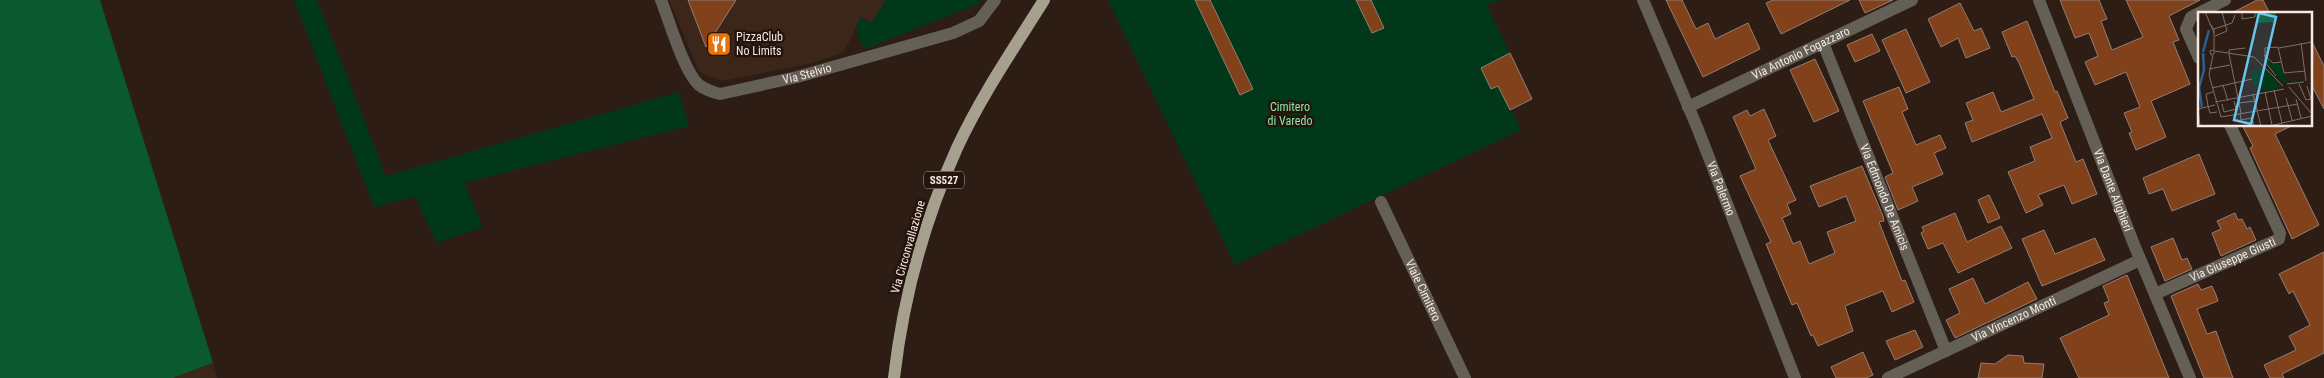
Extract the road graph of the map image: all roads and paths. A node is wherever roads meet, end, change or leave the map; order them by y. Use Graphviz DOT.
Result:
graph roads {
  1 [pos="661,0"];
  2 [pos="995,0"];
  3 [pos="1044,0"];
  4 [pos="1644,0"];
  5 [pos="1912,0"];
  6 [pos="2039,0"];
  7 [pos="2225,0"];
  8 [pos="2200,12"];
  9 [pos="2198,13"];
  10 [pos="1823,43"];
  11 [pos="2198,56"];
  12 [pos="1688,107"];
  13 [pos="2230,126"];
  14 [pos="1381,202"];
  15 [pos="2140,260"];
  16 [pos="2155,294"];
  17 [pos="1946,351"];
  18 [pos="894,378"];
  19 [pos="1465,378"];
  20 [pos="1795,378"];
  21 [pos="1888,378"];
  22 [pos="2190,378"];
  1 -- 2 [label="street, Via Stelvio"];
  3 -- 18 [label="main road, Via Circonvallazione / SS527"];
  4 -- 12 [label="street, Via Palermo"];
  5 -- 10 [label="street, Via Antonio Fogazzaro"];
  6 -- 15 [label="street, Via Dante Alighieri"];
  7 -- 8 [label="street"];
  9 -- 11 [label="street"];
  10 -- 12 [label="street, Via Antonio Fogazzaro"];
  10 -- 17 [label="street, Via Edmondo De Amicis"];
  12 -- 20 [label="street, Via Palermo"];
  13 -- 16 [label="street, Via Giuseppe Giusti"];
  14 -- 19 [label="street, Viale Cimitero"];
  15 -- 16 [label="street, Via Dante Alighieri"];
  15 -- 17 [label="street, Via Vincenzo Monti"];
  16 -- 22 [label="street, Via Dante Alighieri"];
  17 -- 21 [label="street, Via Vincenzo Monti"];
}
